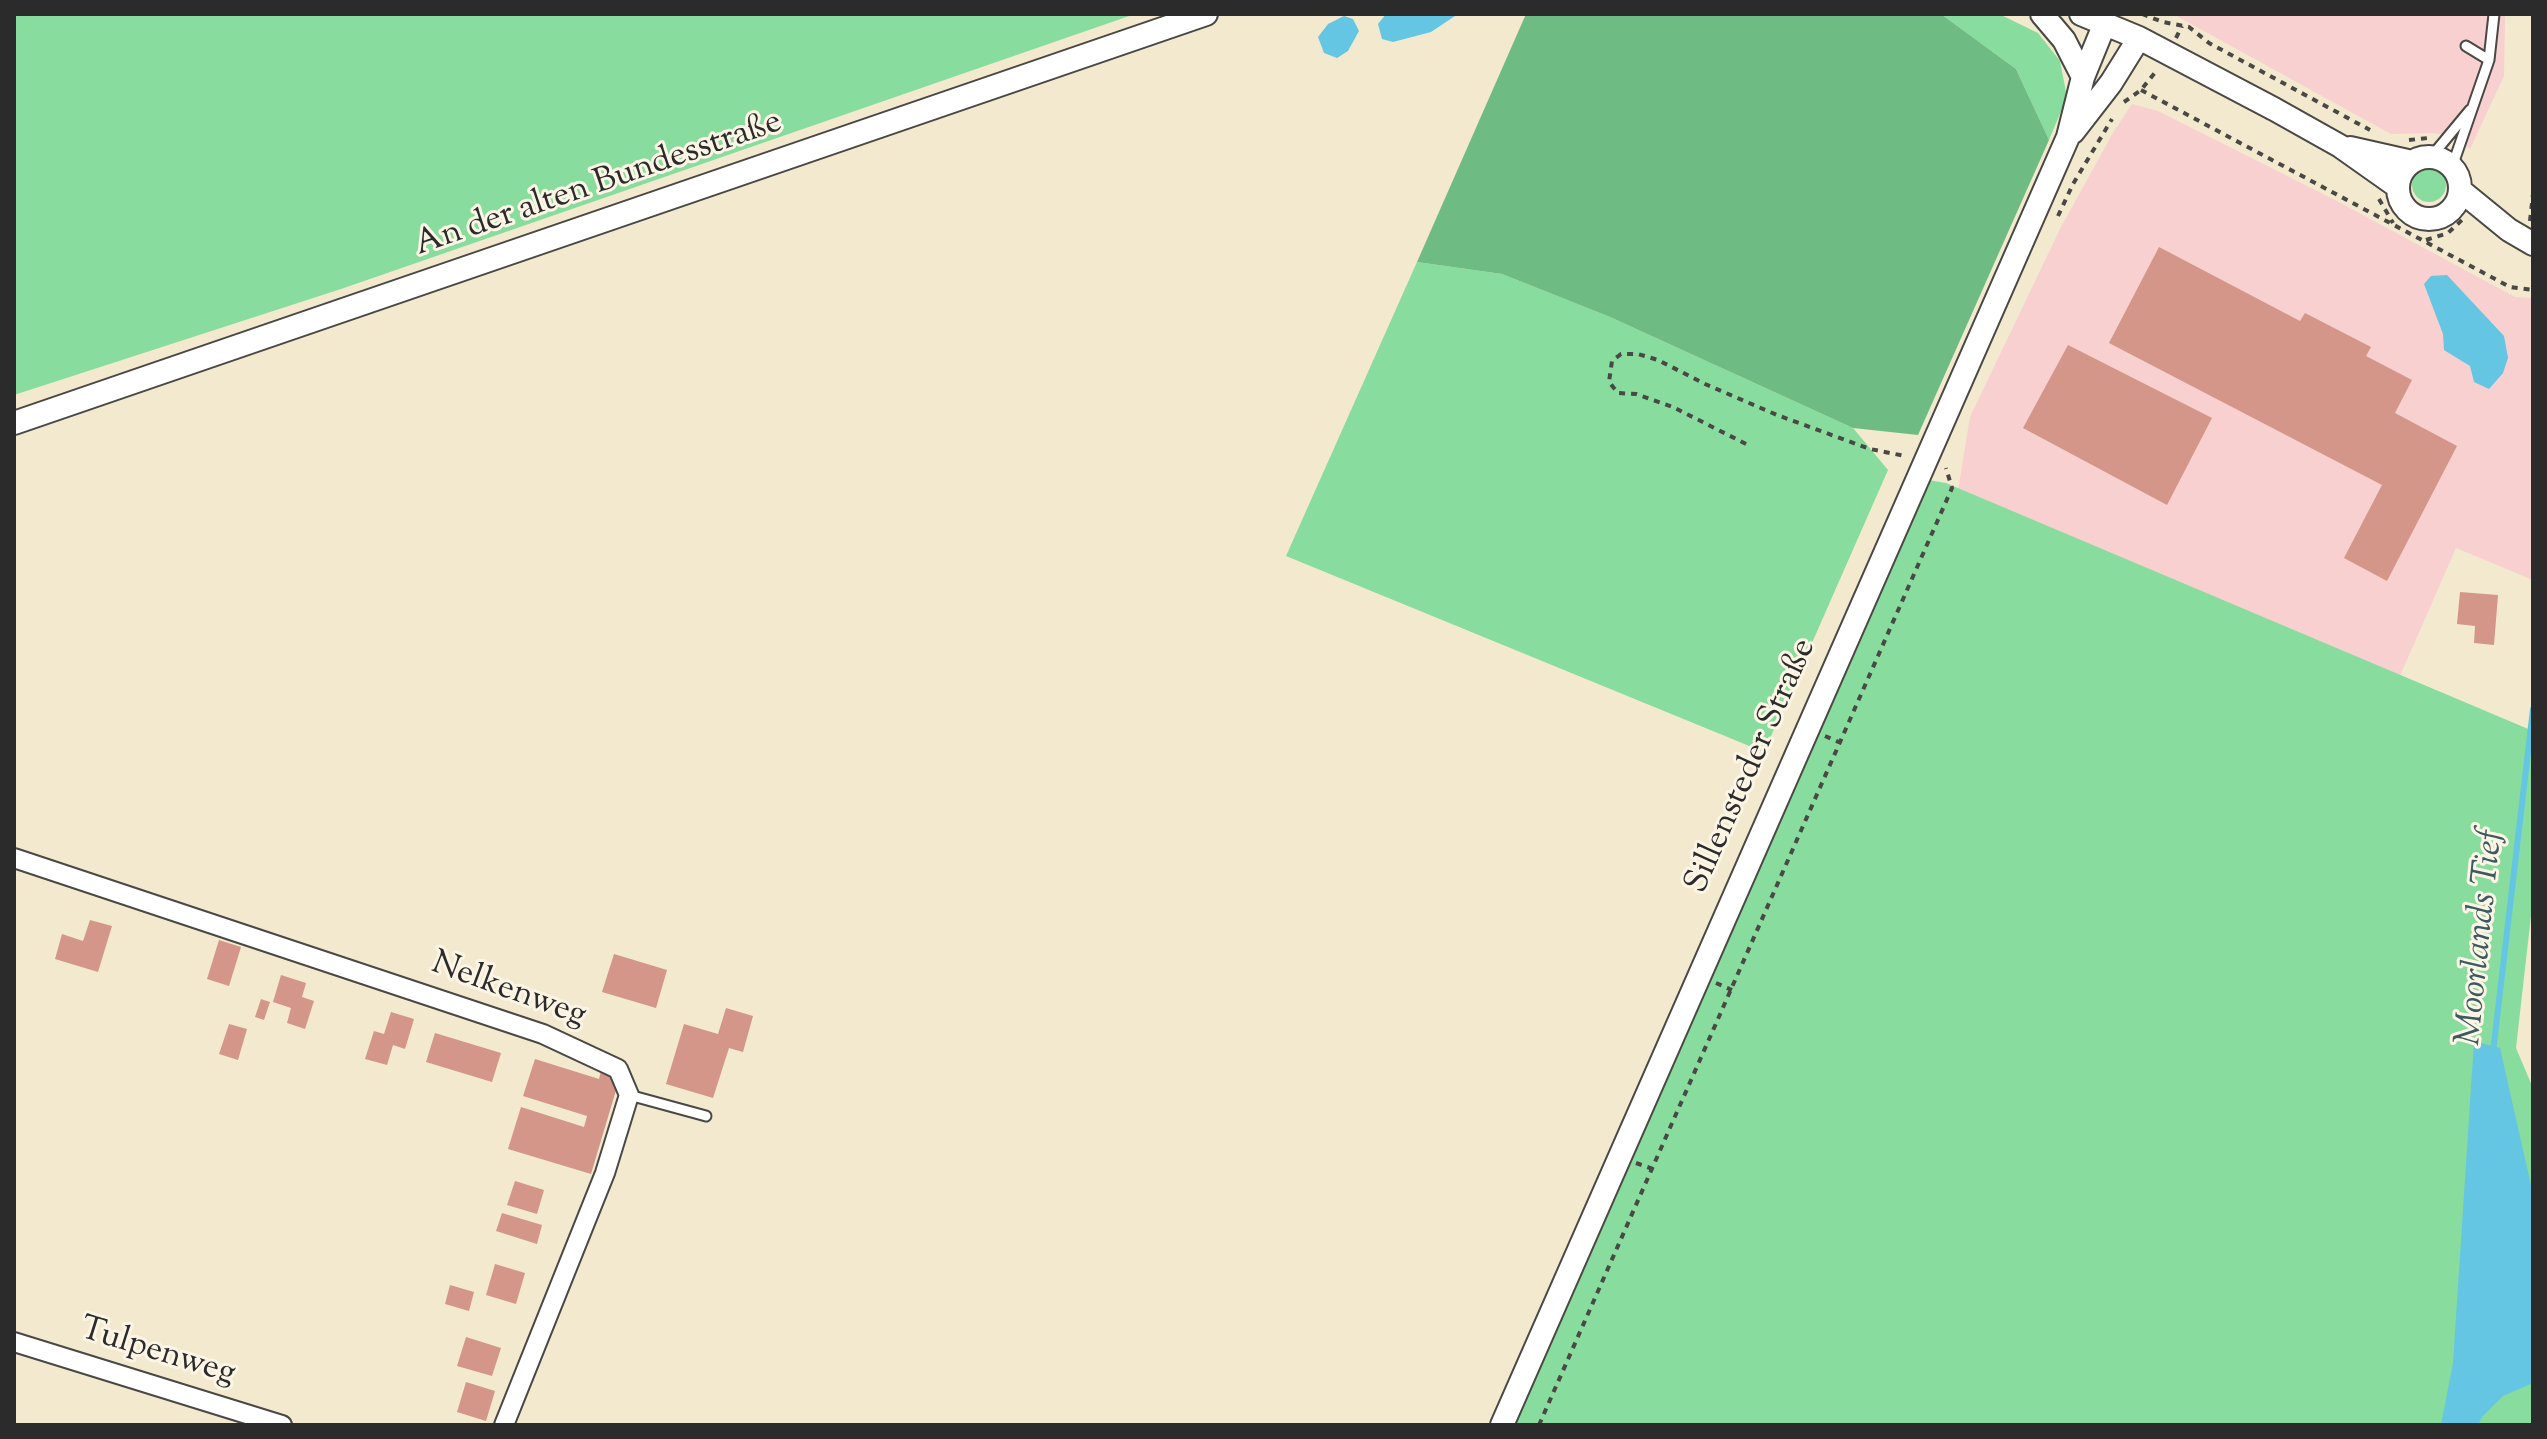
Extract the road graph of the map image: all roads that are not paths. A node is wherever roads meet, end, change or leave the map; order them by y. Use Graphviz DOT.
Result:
graph roads {
  1 [pos="1206,14"];
  2 [pos="2042,14"];
  3 [pos="2081,14"];
  4 [pos="2494,14"];
  5 [pos="2105,23"];
  6 [pos="2139,38"];
  7 [pos="2466,46"];
  8 [pos="2489,60"];
  9 [pos="2083,77"];
  10 [pos="2475,105"];
  11 [pos="2068,137"];
  12 [pos="2340,146"];
  13 [pos="2428,153"];
  14 [pos="2452,167"];
  15 [pos="2398,187"];
  16 [pos="2461,205"];
  17 [pos="2532,243"];
  18 [pos="14,423"];
  19 [pos="14,858"];
  20 [pos="629,1095"];
  21 [pos="706,1116"];
  22 [pos="14,1342"];
  23 [pos="282,1425"];
  24 [pos="504,1425"];
  25 [pos="1502,1425"];
  1 -- 18 [label="street, An der alten Bundesstraße"];
  2 -- 9 [label="street"];
  3 -- 5 [label="street"];
  4 -- 8 [label="lane"];
  5 -- 6 [label="street"];
  5 -- 9 [label="street, Sillensteder Straße"];
  6 -- 11 [label="street, Sillensteder Straße"];
  6 -- 12 [label="street"];
  7 -- 8 [label="lane"];
  8 -- 10 [label="lane"];
  9 -- 11 [label="street, Sillensteder Straße"];
  10 -- 13 [label="lane"];
  10 -- 14 [label="lane"];
  11 -- 25 [label="street, Sillensteder Straße"];
  12 -- 13 [label="street"];
  12 -- 15 [label="street"];
  13 -- 14 [label="street"];
  13 -- 15 [label="street"];
  14 -- 16 [label="street"];
  15 -- 16 [label="street"];
  16 -- 17 [label="street"];
  19 -- 20 [label="street, Nelkenweg"];
  20 -- 21 [label="lane"];
  20 -- 24 [label="street"];
  22 -- 23 [label="street, Tulpenweg"];
}
